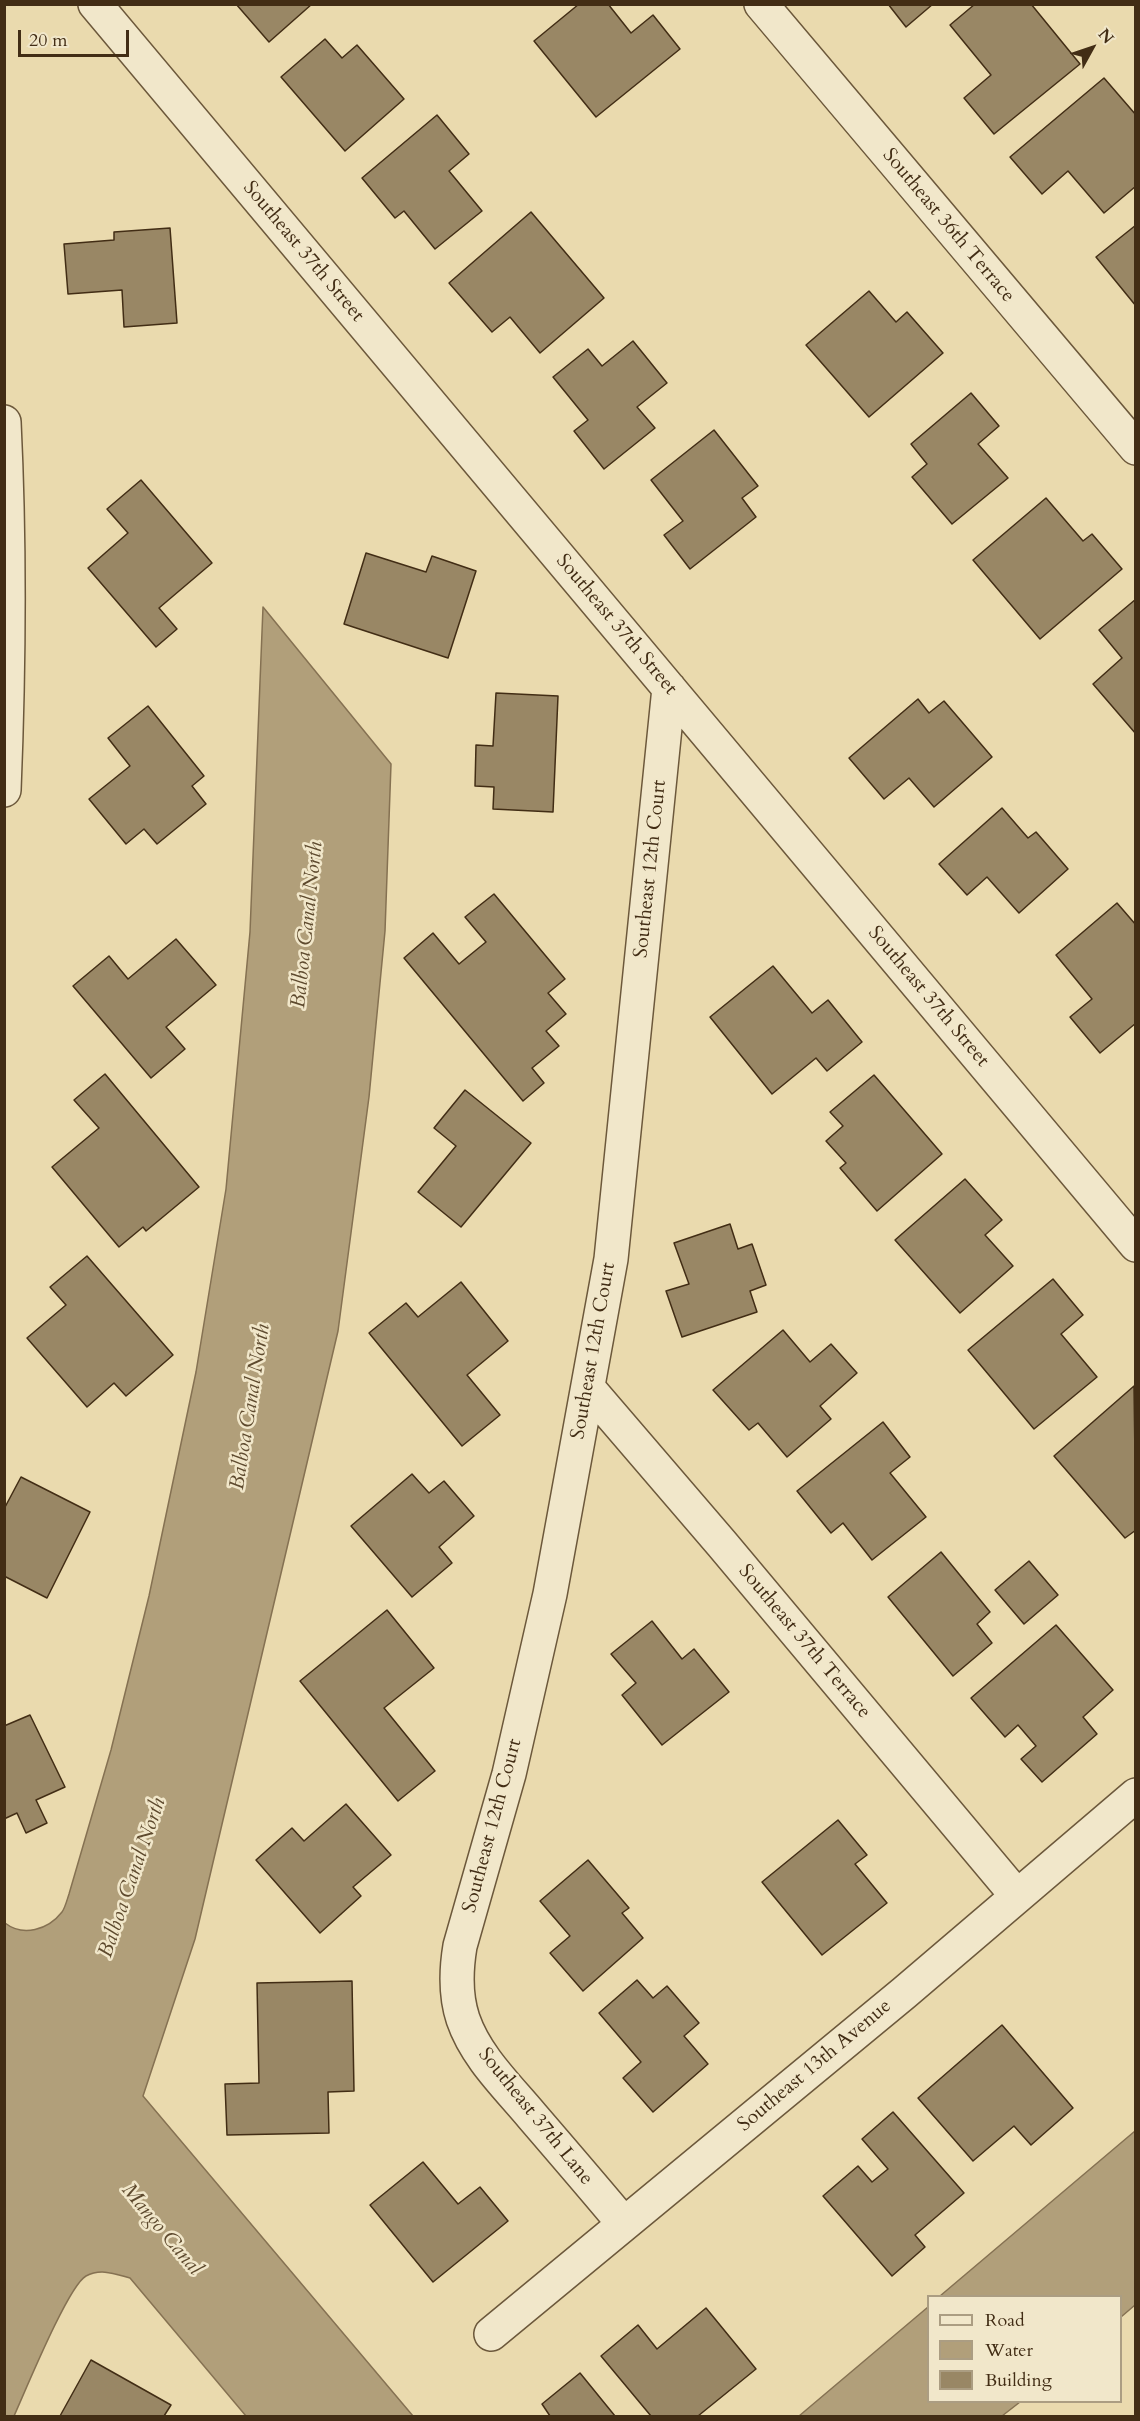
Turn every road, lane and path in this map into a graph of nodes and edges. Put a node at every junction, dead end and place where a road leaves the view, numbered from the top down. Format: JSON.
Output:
{"nodes":[{"id":1,"x":95,"y":4,"type":"edge"},
{"id":2,"x":761,"y":4,"type":"edge"},
{"id":3,"x":4,"y":422,"type":"edge"},
{"id":4,"x":1136,"y":448,"type":"edge"},
{"id":5,"x":669,"y":688,"type":"junction"},
{"id":6,"x":6,"y":731,"type":"edge"},
{"id":7,"x":4,"y":790,"type":"edge"},
{"id":8,"x":1136,"y":1245,"type":"edge"},
{"id":9,"x":589,"y":1389,"type":"junction"},
{"id":10,"x":1136,"y":1795,"type":"edge"},
{"id":11,"x":1017,"y":1896,"type":"junction"},
{"id":12,"x":459,"y":2003,"type":"joint"},
{"id":13,"x":624,"y":2224,"type":"junction"},
{"id":14,"x":491,"y":2334,"type":"dead end"}],
"edges":[{"from":1,"to":5,"type":"street","name":"Southeast 37th Street"},
{"from":2,"to":4,"type":"street","name":"Southeast 36th Terrace"},
{"from":3,"to":6,"type":"street"},
{"from":5,"to":8,"type":"street","name":"Southeast 37th Street"},
{"from":5,"to":9,"type":"street","name":"Southeast 12th Court"},
{"from":6,"to":7,"type":"street"},
{"from":9,"to":11,"type":"street","name":"Southeast 37th Terrace"},
{"from":9,"to":12,"type":"street","name":"Southeast 12th Court"},
{"from":10,"to":11,"type":"street","name":"Southeast 13th Avenue"},
{"from":11,"to":13,"type":"street","name":"Southeast 13th Avenue"},
{"from":12,"to":13,"type":"street","name":"Southeast 37th Lane"},
{"from":13,"to":14,"type":"street","name":"Southeast 13th Avenue"}]}
